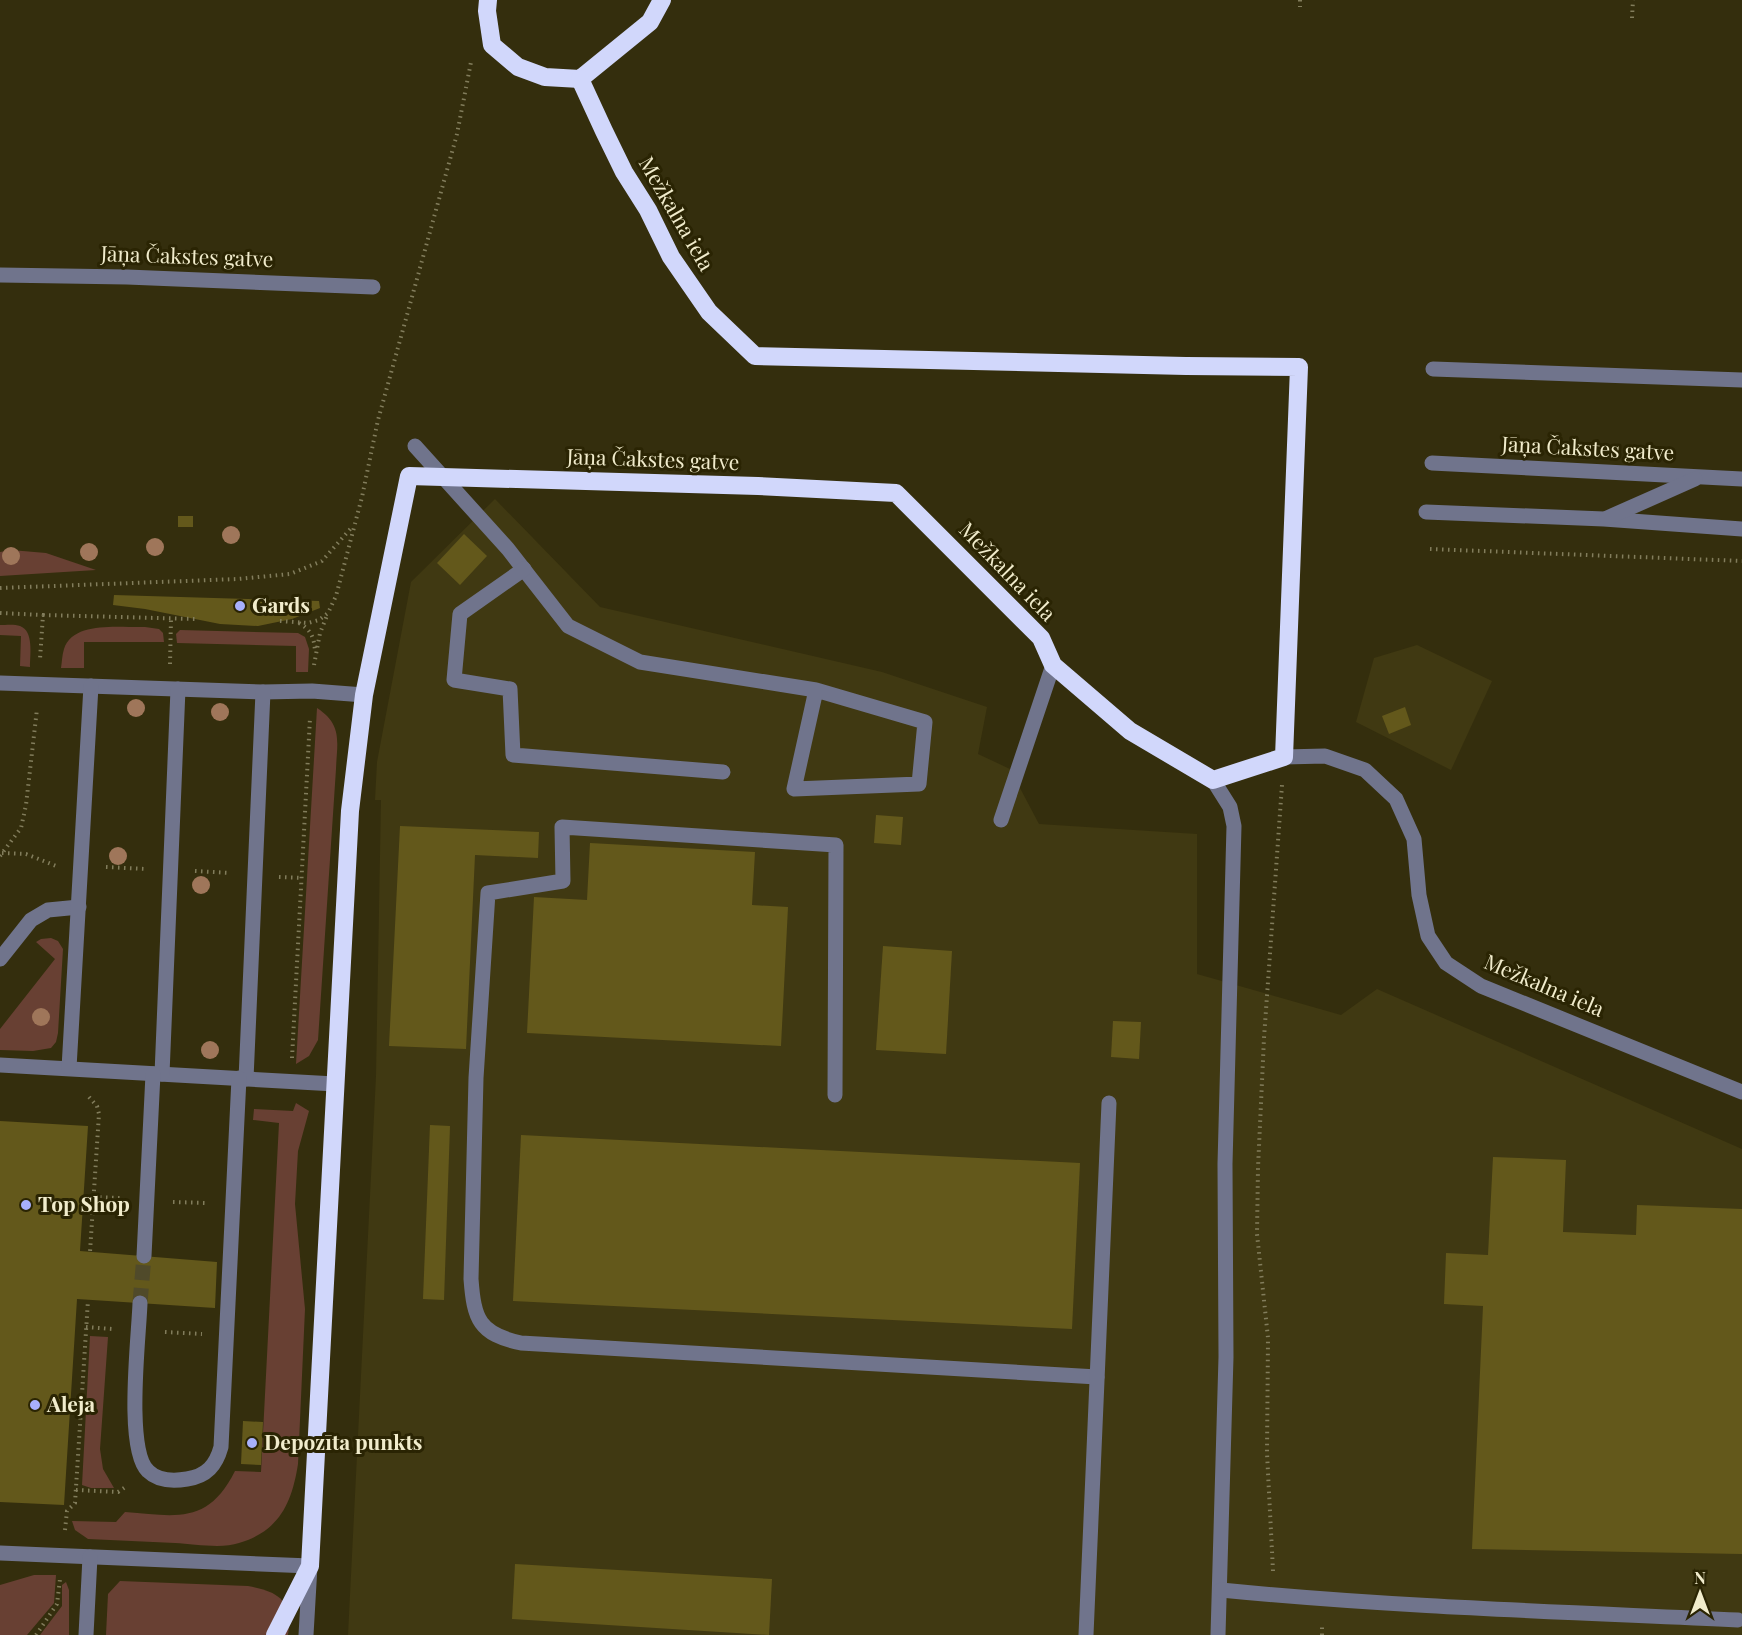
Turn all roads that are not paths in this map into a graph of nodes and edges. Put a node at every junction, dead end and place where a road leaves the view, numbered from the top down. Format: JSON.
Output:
{"nodes":[{"id":1,"x":488,"y":0,"type":"edge"},
{"id":2,"x":662,"y":0,"type":"edge"},
{"id":3,"x":580,"y":79,"type":"junction"},
{"id":4,"x":0,"y":275,"type":"edge"},
{"id":5,"x":373,"y":287,"type":"dead end"},
{"id":6,"x":1433,"y":369,"type":"dead end"},
{"id":7,"x":1742,"y":380,"type":"edge"},
{"id":8,"x":415,"y":446,"type":"dead end"},
{"id":9,"x":1432,"y":463,"type":"dead end"},
{"id":10,"x":1699,"y":477,"type":"junction"},
{"id":11,"x":1742,"y":479,"type":"edge"},
{"id":12,"x":896,"y":493,"type":"joint"},
{"id":13,"x":1426,"y":512,"type":"dead end"},
{"id":14,"x":1604,"y":519,"type":"junction"},
{"id":15,"x":1742,"y":529,"type":"edge"},
{"id":16,"x":524,"y":569,"type":"junction"},
{"id":17,"x":1053,"y":665,"type":"junction"},
{"id":18,"x":0,"y":683,"type":"edge"},
{"id":19,"x":91,"y":686,"type":"junction"},
{"id":20,"x":174,"y":689,"type":"junction"},
{"id":21,"x":816,"y":690,"type":"junction"},
{"id":22,"x":263,"y":692,"type":"junction"},
{"id":23,"x":364,"y":695,"type":"junction"},
{"id":24,"x":1284,"y":757,"type":"junction"},
{"id":25,"x":723,"y":772,"type":"dead end"},
{"id":26,"x":1213,"y":780,"type":"junction"},
{"id":27,"x":1001,"y":820,"type":"dead end"},
{"id":28,"x":79,"y":907,"type":"junction"},
{"id":29,"x":0,"y":959,"type":"edge"},
{"id":30,"x":0,"y":1065,"type":"edge"},
{"id":31,"x":69,"y":1068,"type":"junction"},
{"id":32,"x":157,"y":1074,"type":"junction"},
{"id":33,"x":243,"y":1078,"type":"junction"},
{"id":34,"x":335,"y":1084,"type":"junction"},
{"id":35,"x":1742,"y":1092,"type":"edge"},
{"id":36,"x":835,"y":1095,"type":"dead end"},
{"id":37,"x":1109,"y":1102,"type":"dead end"},
{"id":38,"x":144,"y":1256,"type":"tunnel mouth"},
{"id":39,"x":140,"y":1303,"type":"tunnel mouth"},
{"id":40,"x":1098,"y":1377,"type":"junction"},
{"id":41,"x":0,"y":1552,"type":"edge"},
{"id":42,"x":90,"y":1557,"type":"junction"},
{"id":43,"x":310,"y":1566,"type":"junction"},
{"id":44,"x":1221,"y":1590,"type":"junction"},
{"id":45,"x":1738,"y":1620,"type":"dead end"},
{"id":46,"x":86,"y":1635,"type":"edge"},
{"id":47,"x":276,"y":1635,"type":"edge"},
{"id":48,"x":306,"y":1635,"type":"edge"},
{"id":49,"x":1086,"y":1635,"type":"edge"},
{"id":50,"x":1218,"y":1635,"type":"edge"}],
"edges":[{"from":1,"to":3,"type":"highway"},
{"from":2,"to":3,"type":"highway"},
{"from":3,"to":24,"type":"highway","name":"Mežkalna iela"},
{"from":4,"to":5,"type":"street","name":"Jāņa Čakstes gatve"},
{"from":6,"to":7,"type":"street"},
{"from":8,"to":16,"type":"street"},
{"from":9,"to":10,"type":"street","name":"Jāņa Čakstes gatve"},
{"from":10,"to":11,"type":"street","name":"Jāņa Čakstes gatve"},
{"from":10,"to":14,"type":"street"},
{"from":12,"to":17,"type":"highway","name":"Mežkalna iela"},
{"from":12,"to":23,"type":"highway","name":"Jāņa Čakstes gatve"},
{"from":13,"to":14,"type":"street"},
{"from":14,"to":15,"type":"street"},
{"from":16,"to":21,"type":"street"},
{"from":16,"to":25,"type":"street"},
{"from":17,"to":26,"type":"highway","name":"Mežkalna iela"},
{"from":17,"to":27,"type":"street"},
{"from":18,"to":19,"type":"street"},
{"from":19,"to":20,"type":"street"},
{"from":19,"to":28,"type":"street"},
{"from":20,"to":22,"type":"street"},
{"from":20,"to":32,"type":"street"},
{"from":21,"to":21,"type":"street"},
{"from":22,"to":23,"type":"street"},
{"from":22,"to":33,"type":"street"},
{"from":23,"to":34,"type":"highway"},
{"from":24,"to":26,"type":"highway","name":"Mežkalna iela"},
{"from":24,"to":35,"type":"street","name":"Mežkalna iela"},
{"from":26,"to":44,"type":"street"},
{"from":28,"to":29,"type":"street"},
{"from":28,"to":31,"type":"street"},
{"from":30,"to":31,"type":"street"},
{"from":31,"to":32,"type":"street"},
{"from":32,"to":33,"type":"street"},
{"from":32,"to":38,"type":"street"},
{"from":33,"to":34,"type":"street"},
{"from":33,"to":39,"type":"street"},
{"from":34,"to":43,"type":"highway"},
{"from":36,"to":40,"type":"street"},
{"from":37,"to":40,"type":"street"},
{"from":40,"to":49,"type":"street"},
{"from":41,"to":42,"type":"street"},
{"from":42,"to":43,"type":"street"},
{"from":42,"to":46,"type":"street"},
{"from":43,"to":47,"type":"highway"},
{"from":43,"to":48,"type":"street"},
{"from":44,"to":45,"type":"street"},
{"from":44,"to":50,"type":"street"}]}
